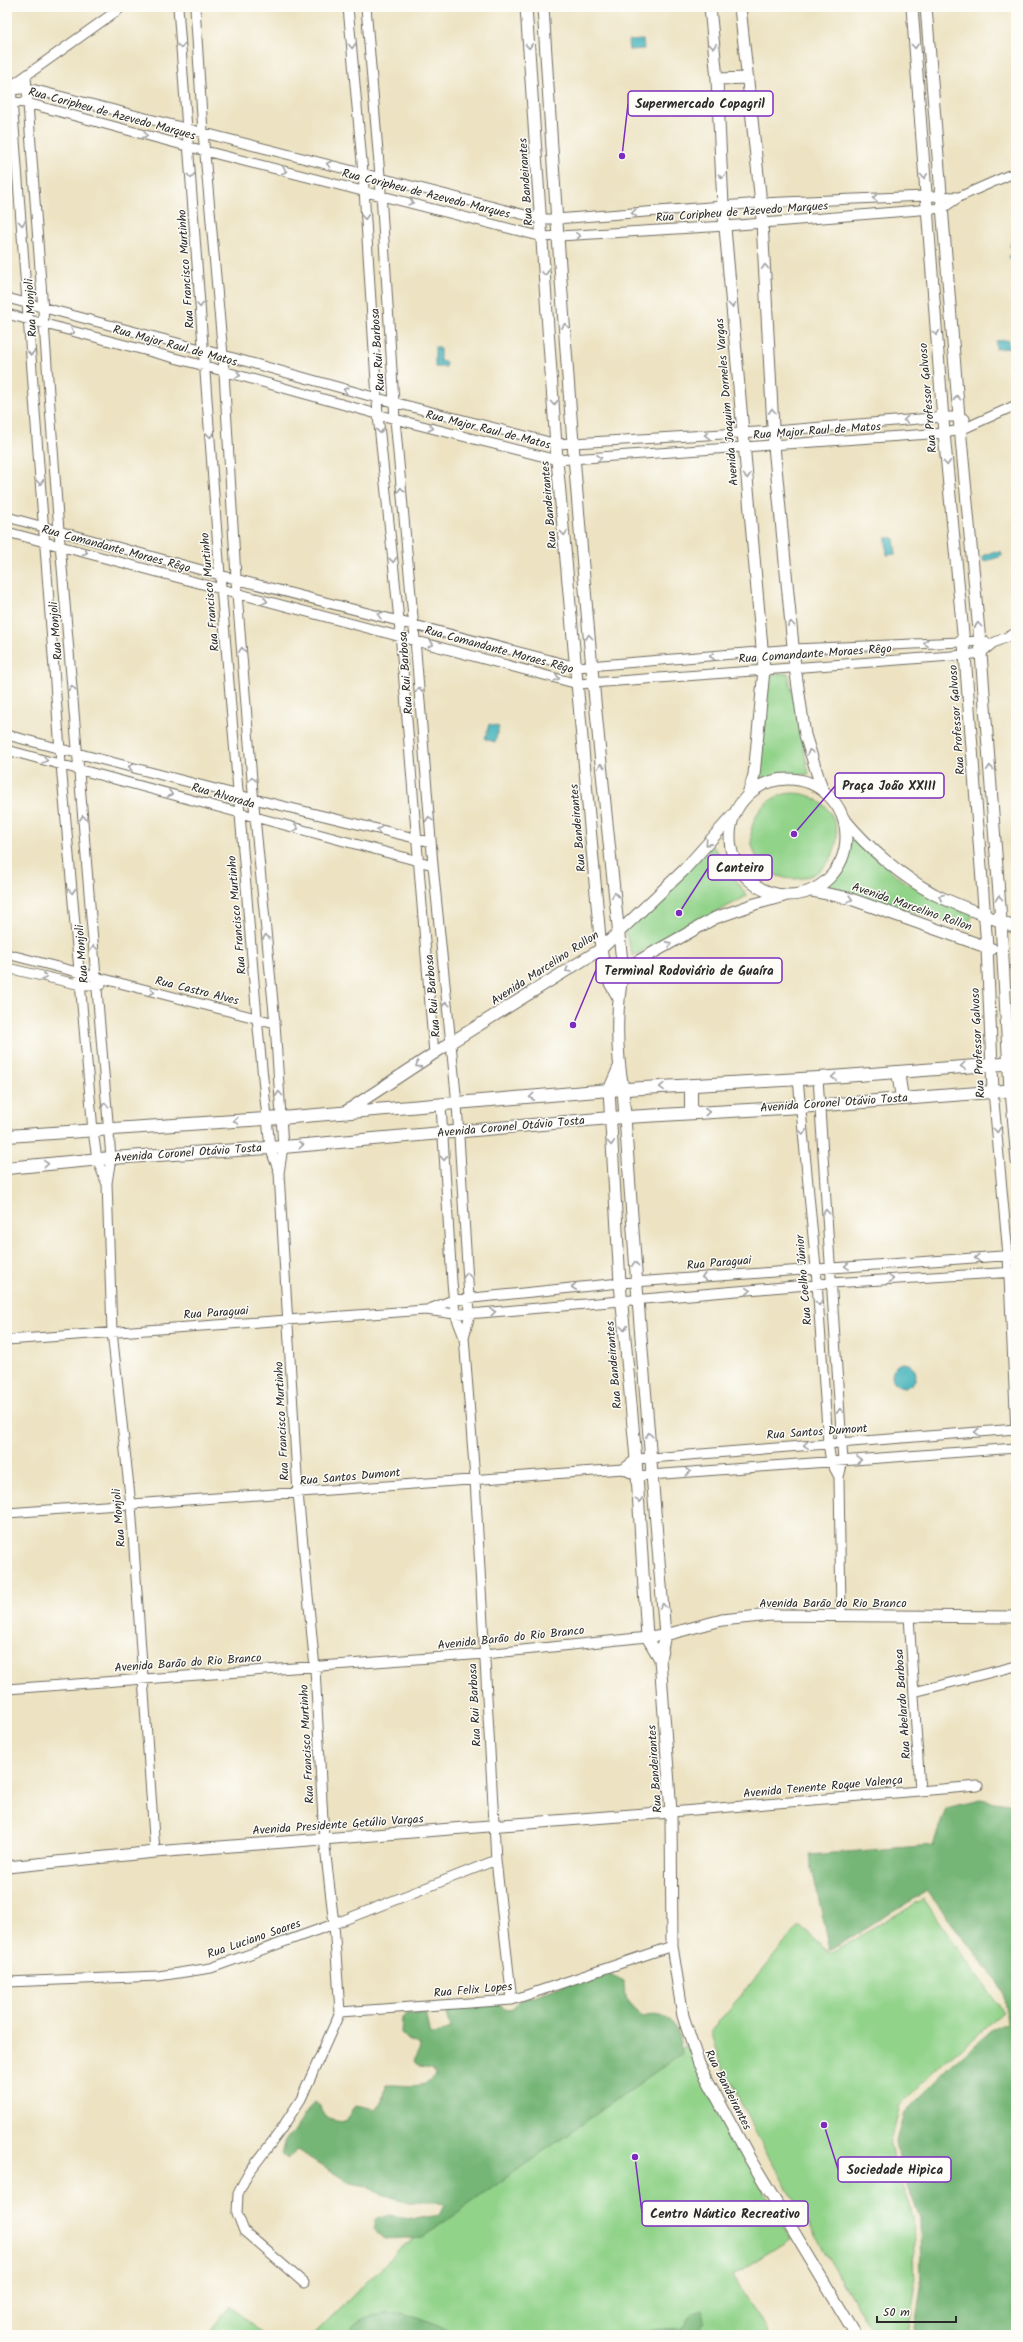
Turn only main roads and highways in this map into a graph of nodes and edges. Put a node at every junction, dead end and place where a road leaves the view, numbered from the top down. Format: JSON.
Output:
{"nodes":[{"id":1,"x":1012,"y":1063,"type":"edge"},
{"id":2,"x":898,"y":1072,"type":"junction"},
{"id":3,"x":691,"y":1085,"type":"junction"},
{"id":4,"x":1013,"y":1090,"type":"edge"},
{"id":5,"x":902,"y":1098,"type":"junction"},
{"id":6,"x":691,"y":1113,"type":"junction"},
{"id":7,"x":7,"y":1136,"type":"edge"},
{"id":8,"x":7,"y":1168,"type":"edge"}],
"edges":[{"from":1,"to":2,"type":"main road","one_way":true},
{"from":2,"to":3,"type":"main road","one_way":true},
{"from":2,"to":5,"type":"main road"},
{"from":3,"to":6,"type":"main road"},
{"from":3,"to":7,"type":"main road","one_way":true},
{"from":4,"to":5,"type":"main road","name":"Avenida Coronel Otávio Tosta"},
{"from":6,"to":5,"type":"main road","name":"Avenida Coronel Otávio Tosta","one_way":true},
{"from":8,"to":6,"type":"main road","name":"Avenida Coronel Otávio Tosta","one_way":true}]}
